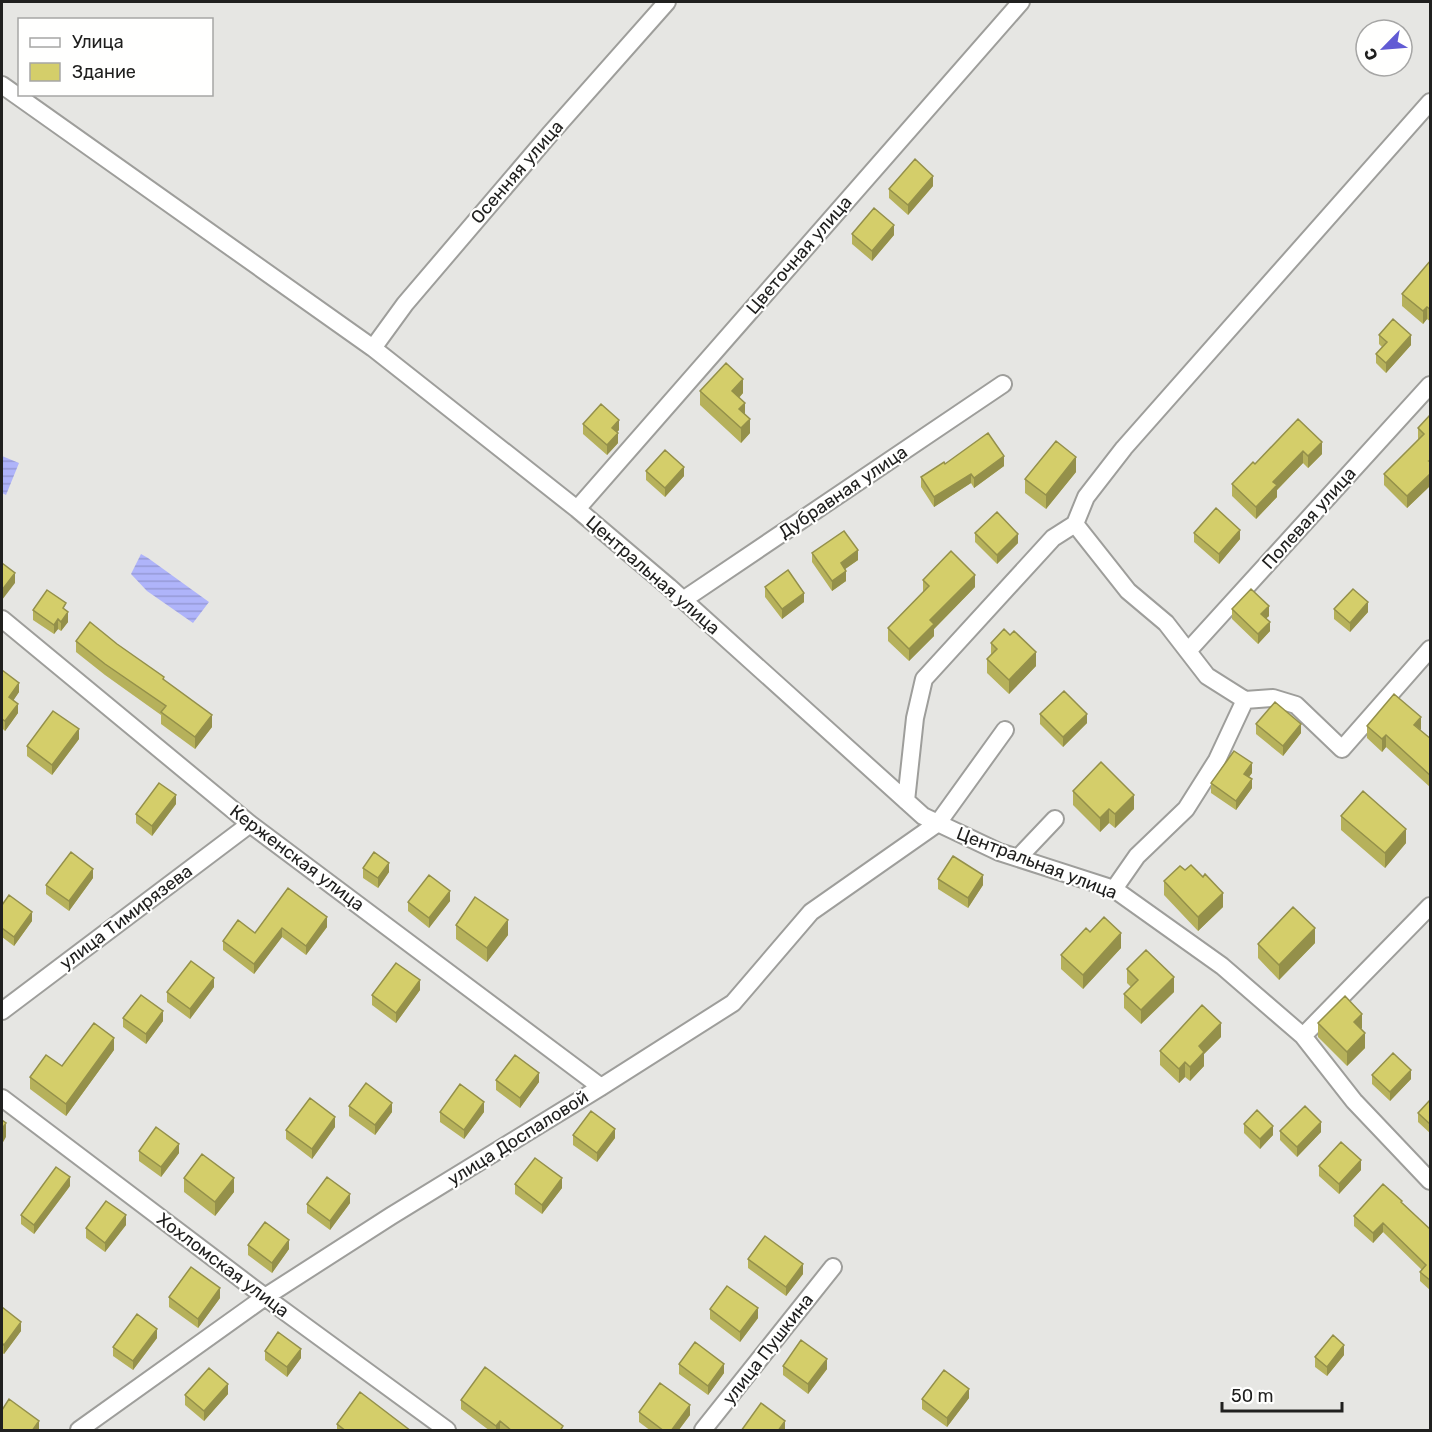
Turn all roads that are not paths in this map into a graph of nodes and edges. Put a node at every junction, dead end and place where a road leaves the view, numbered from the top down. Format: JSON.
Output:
{"nodes":[{"id":1,"x":667,"y":2,"type":"edge"},
{"id":2,"x":1021,"y":2,"type":"edge"},
{"id":3,"x":2,"y":85,"type":"edge"},
{"id":4,"x":1431,"y":102,"type":"edge"},
{"id":5,"x":373,"y":348,"type":"junction"},
{"id":6,"x":1004,"y":384,"type":"dead end"},
{"id":7,"x":1431,"y":385,"type":"edge"},
{"id":8,"x":577,"y":509,"type":"junction"},
{"id":9,"x":1075,"y":524,"type":"junction"},
{"id":10,"x":684,"y":600,"type":"junction"},
{"id":11,"x":2,"y":620,"type":"edge"},
{"id":12,"x":1431,"y":649,"type":"edge"},
{"id":13,"x":1188,"y":651,"type":"junction"},
{"id":14,"x":1245,"y":700,"type":"junction"},
{"id":15,"x":1005,"y":730,"type":"dead end"},
{"id":16,"x":906,"y":801,"type":"junction"},
{"id":17,"x":1054,"y":819,"type":"dead end"},
{"id":18,"x":938,"y":823,"type":"junction"},
{"id":19,"x":250,"y":824,"type":"junction"},
{"id":20,"x":1018,"y":858,"type":"junction"},
{"id":21,"x":1114,"y":889,"type":"junction"},
{"id":22,"x":1431,"y":906,"type":"edge"},
{"id":23,"x":2,"y":1011,"type":"edge"},
{"id":24,"x":1303,"y":1036,"type":"junction"},
{"id":25,"x":601,"y":1087,"type":"junction"},
{"id":26,"x":2,"y":1098,"type":"edge"},
{"id":27,"x":1430,"y":1179,"type":"edge"},
{"id":28,"x":833,"y":1267,"type":"dead end"},
{"id":29,"x":265,"y":1297,"type":"junction"},
{"id":30,"x":79,"y":1431,"type":"edge"},
{"id":31,"x":447,"y":1431,"type":"edge"},
{"id":32,"x":704,"y":1431,"type":"edge"}],
"edges":[{"from":1,"to":5,"type":"street","name":"Осенняя улица"},
{"from":2,"to":8,"type":"street","name":"Цветочная улица"},
{"from":3,"to":5,"type":"street","name":"Центральная улица"},
{"from":4,"to":9,"type":"street"},
{"from":5,"to":8,"type":"street","name":"Центральная улица"},
{"from":6,"to":10,"type":"street","name":"Дубравная улица"},
{"from":7,"to":13,"type":"street","name":"Полевая улица"},
{"from":8,"to":10,"type":"street","name":"Центральная улица"},
{"from":9,"to":13,"type":"street"},
{"from":9,"to":16,"type":"street"},
{"from":10,"to":16,"type":"street","name":"Центральная улица"},
{"from":11,"to":19,"type":"street","name":"Керженская улица"},
{"from":12,"to":14,"type":"street"},
{"from":13,"to":14,"type":"street"},
{"from":14,"to":21,"type":"street"},
{"from":15,"to":18,"type":"street","name":"улица Доспаловой"},
{"from":16,"to":18,"type":"street","name":"Центральная улица"},
{"from":17,"to":20,"type":"street"},
{"from":18,"to":20,"type":"street","name":"Центральная улица"},
{"from":18,"to":25,"type":"street","name":"улица Доспаловой"},
{"from":19,"to":23,"type":"street","name":"улица Тимирязева"},
{"from":19,"to":25,"type":"street","name":"Керженская улица"},
{"from":20,"to":21,"type":"street","name":"Центральная улица"},
{"from":21,"to":24,"type":"street","name":"Центральная улица"},
{"from":22,"to":24,"type":"street"},
{"from":24,"to":27,"type":"street","name":"Центральная улица"},
{"from":25,"to":29,"type":"street","name":"улица Доспаловой"},
{"from":26,"to":29,"type":"street","name":"Хохломская улица"},
{"from":28,"to":32,"type":"street","name":"улица Пушкина"},
{"from":29,"to":30,"type":"street","name":"улица Доспаловой"},
{"from":29,"to":31,"type":"street","name":"Хохломская улица"}]}
